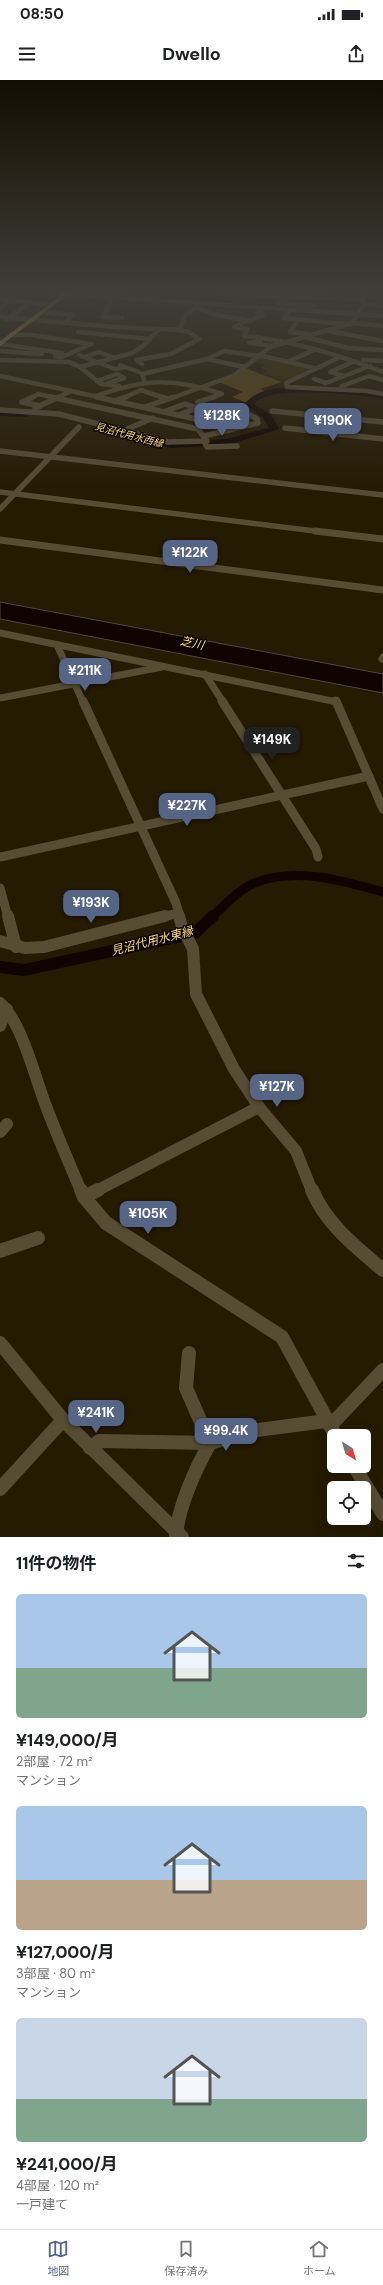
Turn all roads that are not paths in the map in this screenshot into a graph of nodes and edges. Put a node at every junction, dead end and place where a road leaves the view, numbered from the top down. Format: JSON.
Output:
{"nodes":[{"id":1,"x":91,"y":359,"type":"edge"},
{"id":2,"x":111,"y":359,"type":"edge"},
{"id":3,"x":142,"y":359,"type":"edge"},
{"id":4,"x":208,"y":359,"type":"joint"},
{"id":5,"x":255,"y":359,"type":"edge"},
{"id":6,"x":273,"y":359,"type":"edge"},
{"id":7,"x":294,"y":359,"type":"edge"},
{"id":8,"x":336,"y":359,"type":"edge"},
{"id":9,"x":343,"y":359,"type":"edge"},
{"id":10,"x":0,"y":360,"type":"edge"},
{"id":11,"x":39,"y":360,"type":"joint"},
{"id":12,"x":108,"y":360,"type":"junction"},
{"id":13,"x":353,"y":361,"type":"junction"},
{"id":14,"x":383,"y":361,"type":"edge"},
{"id":15,"x":100,"y":362,"type":"junction"},
{"id":16,"x":287,"y":362,"type":"junction"},
{"id":17,"x":142,"y":364,"type":"dead end"},
{"id":18,"x":370,"y":366,"type":"junction"},
{"id":19,"x":80,"y":367,"type":"junction"},
{"id":20,"x":125,"y":367,"type":"junction"},
{"id":21,"x":244,"y":367,"type":"junction"},
{"id":22,"x":314,"y":368,"type":"junction"},
{"id":23,"x":167,"y":369,"type":"junction"},
{"id":24,"x":139,"y":372,"type":"dead end"},
{"id":25,"x":152,"y":372,"type":"junction"},
{"id":26,"x":383,"y":372,"type":"edge"},
{"id":27,"x":304,"y":373,"type":"junction"},
{"id":28,"x":0,"y":376,"type":"edge"},
{"id":29,"x":172,"y":376,"type":"junction"},
{"id":30,"x":344,"y":376,"type":"junction"},
{"id":31,"x":314,"y":379,"type":"junction"},
{"id":32,"x":144,"y":380,"type":"junction"},
{"id":33,"x":153,"y":380,"type":"junction"},
{"id":34,"x":97,"y":381,"type":"junction"},
{"id":35,"x":383,"y":381,"type":"edge"},
{"id":36,"x":102,"y":384,"type":"junction"},
{"id":37,"x":377,"y":384,"type":"dead end"},
{"id":38,"x":119,"y":386,"type":"junction"},
{"id":39,"x":203,"y":386,"type":"junction"},
{"id":40,"x":372,"y":387,"type":"dead end"},
{"id":41,"x":304,"y":388,"type":"junction"},
{"id":42,"x":340,"y":390,"type":"junction"},
{"id":43,"x":367,"y":390,"type":"junction"},
{"id":44,"x":72,"y":391,"type":"junction"},
{"id":45,"x":383,"y":394,"type":"edge"},
{"id":46,"x":96,"y":396,"type":"junction"},
{"id":47,"x":58,"y":398,"type":"junction"},
{"id":48,"x":168,"y":399,"type":"junction"},
{"id":49,"x":116,"y":400,"type":"junction"},
{"id":50,"x":198,"y":402,"type":"dead end"},
{"id":51,"x":40,"y":406,"type":"junction"},
{"id":52,"x":145,"y":407,"type":"junction"},
{"id":53,"x":0,"y":410,"type":"edge"},
{"id":54,"x":100,"y":410,"type":"junction"},
{"id":55,"x":28,"y":411,"type":"junction"},
{"id":56,"x":164,"y":411,"type":"junction"},
{"id":57,"x":272,"y":411,"type":"dead end"},
{"id":58,"x":181,"y":414,"type":"junction"},
{"id":59,"x":80,"y":418,"type":"junction"},
{"id":60,"x":151,"y":419,"type":"junction"},
{"id":61,"x":213,"y":422,"type":"junction"},
{"id":62,"x":383,"y":422,"type":"edge"},
{"id":63,"x":79,"y":427,"type":"dead end"},
{"id":64,"x":236,"y":428,"type":"junction"},
{"id":65,"x":285,"y":428,"type":"dead end"},
{"id":66,"x":125,"y":430,"type":"junction"},
{"id":67,"x":383,"y":439,"type":"edge"},
{"id":68,"x":205,"y":442,"type":"junction"},
{"id":69,"x":237,"y":446,"type":"dead end"},
{"id":70,"x":0,"y":451,"type":"edge"},
{"id":71,"x":50,"y":457,"type":"junction"},
{"id":72,"x":0,"y":492,"type":"edge"},
{"id":73,"x":14,"y":494,"type":"junction"},
{"id":74,"x":383,"y":494,"type":"edge"},
{"id":75,"x":0,"y":508,"type":"edge"},
{"id":76,"x":383,"y":539,"type":"edge"},
{"id":77,"x":0,"y":540,"type":"edge"},
{"id":78,"x":383,"y":590,"type":"edge"},
{"id":79,"x":0,"y":633,"type":"edge"},
{"id":80,"x":57,"y":644,"type":"junction"},
{"id":81,"x":167,"y":666,"type":"junction"},
{"id":82,"x":205,"y":674,"type":"junction"},
{"id":83,"x":75,"y":684,"type":"junction"},
{"id":84,"x":0,"y":698,"type":"edge"},
{"id":85,"x":369,"y":776,"type":"junction"},
{"id":86,"x":281,"y":795,"type":"junction"},
{"id":87,"x":383,"y":809,"type":"edge"},
{"id":88,"x":141,"y":827,"type":"junction"},
{"id":89,"x":0,"y":857,"type":"edge"},
{"id":90,"x":318,"y":857,"type":"dead end"},
{"id":91,"x":0,"y":888,"type":"edge"},
{"id":92,"x":179,"y":913,"type":"junction"},
{"id":93,"x":0,"y":941,"type":"edge"},
{"id":94,"x":16,"y":947,"type":"junction"},
{"id":95,"x":4,"y":1006,"type":"edge"},
{"id":96,"x":0,"y":1026,"type":"edge"},
{"id":97,"x":259,"y":1107,"type":"junction"},
{"id":98,"x":84,"y":1197,"type":"junction"},
{"id":99,"x":38,"y":1238,"type":"dead end"},
{"id":100,"x":0,"y":1251,"type":"edge"},
{"id":101,"x":383,"y":1270,"type":"edge"},
{"id":102,"x":0,"y":1342,"type":"edge"},
{"id":103,"x":189,"y":1353,"type":"dead end"},
{"id":104,"x":383,"y":1370,"type":"edge"},
{"id":105,"x":63,"y":1420,"type":"junction"},
{"id":106,"x":331,"y":1428,"type":"edge"},
{"id":107,"x":210,"y":1443,"type":"junction"},
{"id":108,"x":90,"y":1448,"type":"junction"},
{"id":109,"x":358,"y":1473,"type":"edge"},
{"id":110,"x":0,"y":1489,"type":"edge"},
{"id":111,"x":383,"y":1514,"type":"edge"},
{"id":112,"x":178,"y":1536,"type":"edge"}],
"edges":[{"from":1,"to":15,"type":"street"},
{"from":2,"to":12,"type":"street"},
{"from":3,"to":17,"type":"street"},
{"from":4,"to":21,"type":"street"},
{"from":4,"to":23,"type":"street"},
{"from":5,"to":21,"type":"street"},
{"from":6,"to":16,"type":"street"},
{"from":7,"to":16,"type":"street"},
{"from":8,"to":22,"type":"street"},
{"from":9,"to":13,"type":"street"},
{"from":10,"to":11,"type":"street"},
{"from":11,"to":19,"type":"street"},
{"from":12,"to":15,"type":"street"},
{"from":12,"to":20,"type":"street"},
{"from":13,"to":14,"type":"street"},
{"from":13,"to":18,"type":"street"},
{"from":13,"to":30,"type":"street"},
{"from":15,"to":19,"type":"street"},
{"from":15,"to":20,"type":"street"},
{"from":16,"to":22,"type":"street"},
{"from":18,"to":26,"type":"street"},
{"from":18,"to":30,"type":"street"},
{"from":19,"to":34,"type":"street"},
{"from":20,"to":24,"type":"street"},
{"from":21,"to":39,"type":"street"},
{"from":22,"to":27,"type":"street"},
{"from":23,"to":25,"type":"street"},
{"from":23,"to":29,"type":"street"},
{"from":25,"to":32,"type":"street"},
{"from":25,"to":33,"type":"street"},
{"from":27,"to":31,"type":"street"},
{"from":27,"to":41,"type":"street"},
{"from":28,"to":44,"type":"street"},
{"from":29,"to":33,"type":"street"},
{"from":29,"to":39,"type":"street"},
{"from":30,"to":31,"type":"street"},
{"from":31,"to":41,"type":"street"},
{"from":32,"to":33,"type":"street"},
{"from":32,"to":38,"type":"street"},
{"from":34,"to":36,"type":"street"},
{"from":34,"to":36,"type":"street"},
{"from":35,"to":37,"type":"street"},
{"from":35,"to":42,"type":"street"},
{"from":36,"to":38,"type":"street"},
{"from":38,"to":46,"type":"street"},
{"from":39,"to":48,"type":"street"},
{"from":39,"to":50,"type":"street"},
{"from":40,"to":43,"type":"street"},
{"from":41,"to":42,"type":"street"},
{"from":42,"to":43,"type":"street"},
{"from":43,"to":45,"type":"street"},
{"from":44,"to":46,"type":"street"},
{"from":44,"to":47,"type":"street"},
{"from":46,"to":49,"type":"street"},
{"from":47,"to":51,"type":"street"},
{"from":47,"to":51,"type":"street"},
{"from":47,"to":54,"type":"street"},
{"from":48,"to":49,"type":"street"},
{"from":48,"to":52,"type":"street"},
{"from":49,"to":52,"type":"street"},
{"from":49,"to":54,"type":"street"},
{"from":51,"to":55,"type":"street"},
{"from":52,"to":56,"type":"street"},
{"from":53,"to":55,"type":"street"},
{"from":54,"to":59,"type":"street"},
{"from":54,"to":60,"type":"street"},
{"from":55,"to":59,"type":"street"},
{"from":56,"to":58,"type":"street"},
{"from":56,"to":58,"type":"street"},
{"from":56,"to":60,"type":"street"},
{"from":57,"to":62,"type":"street"},
{"from":58,"to":61,"type":"street"},
{"from":59,"to":66,"type":"street"},
{"from":60,"to":66,"type":"street"},
{"from":60,"to":68,"type":"street"},
{"from":61,"to":64,"type":"street"},
{"from":61,"to":64,"type":"street"},
{"from":63,"to":71,"type":"street"},
{"from":64,"to":68,"type":"street"},
{"from":65,"to":67,"type":"street"},
{"from":66,"to":68,"type":"street"},
{"from":68,"to":69,"type":"street"},
{"from":70,"to":71,"type":"street"},
{"from":71,"to":73,"type":"street"},
{"from":71,"to":74,"type":"street"},
{"from":72,"to":73,"type":"street"},
{"from":73,"to":75,"type":"street"},
{"from":73,"to":76,"type":"street"},
{"from":77,"to":78,"type":"street"},
{"from":79,"to":80,"type":"street"},
{"from":80,"to":81,"type":"street"},
{"from":80,"to":83,"type":"street"},
{"from":81,"to":82,"type":"street"},
{"from":81,"to":83,"type":"street"},
{"from":82,"to":85,"type":"street"},
{"from":82,"to":86,"type":"street"},
{"from":83,"to":84,"type":"street"},
{"from":83,"to":88,"type":"street"},
{"from":85,"to":86,"type":"street"},
{"from":85,"to":87,"type":"street"},
{"from":86,"to":88,"type":"street"},
{"from":86,"to":90,"type":"street"},
{"from":88,"to":89,"type":"street"},
{"from":88,"to":92,"type":"street"},
{"from":91,"to":94,"type":"street"},
{"from":92,"to":94,"type":"street"},
{"from":92,"to":97,"type":"street"},
{"from":93,"to":94,"type":"street"},
{"from":95,"to":96,"type":"street"},
{"from":95,"to":98,"type":"street"},
{"from":97,"to":98,"type":"street"},
{"from":97,"to":101,"type":"street"},
{"from":98,"to":106,"type":"street"},
{"from":99,"to":100,"type":"street"},
{"from":102,"to":105,"type":"street"},
{"from":103,"to":107,"type":"street"},
{"from":104,"to":106,"type":"street"},
{"from":105,"to":108,"type":"street"},
{"from":105,"to":110,"type":"street"},
{"from":106,"to":107,"type":"street"},
{"from":107,"to":108,"type":"street"},
{"from":107,"to":112,"type":"street"},
{"from":108,"to":112,"type":"street"},
{"from":109,"to":111,"type":"street"}]}
